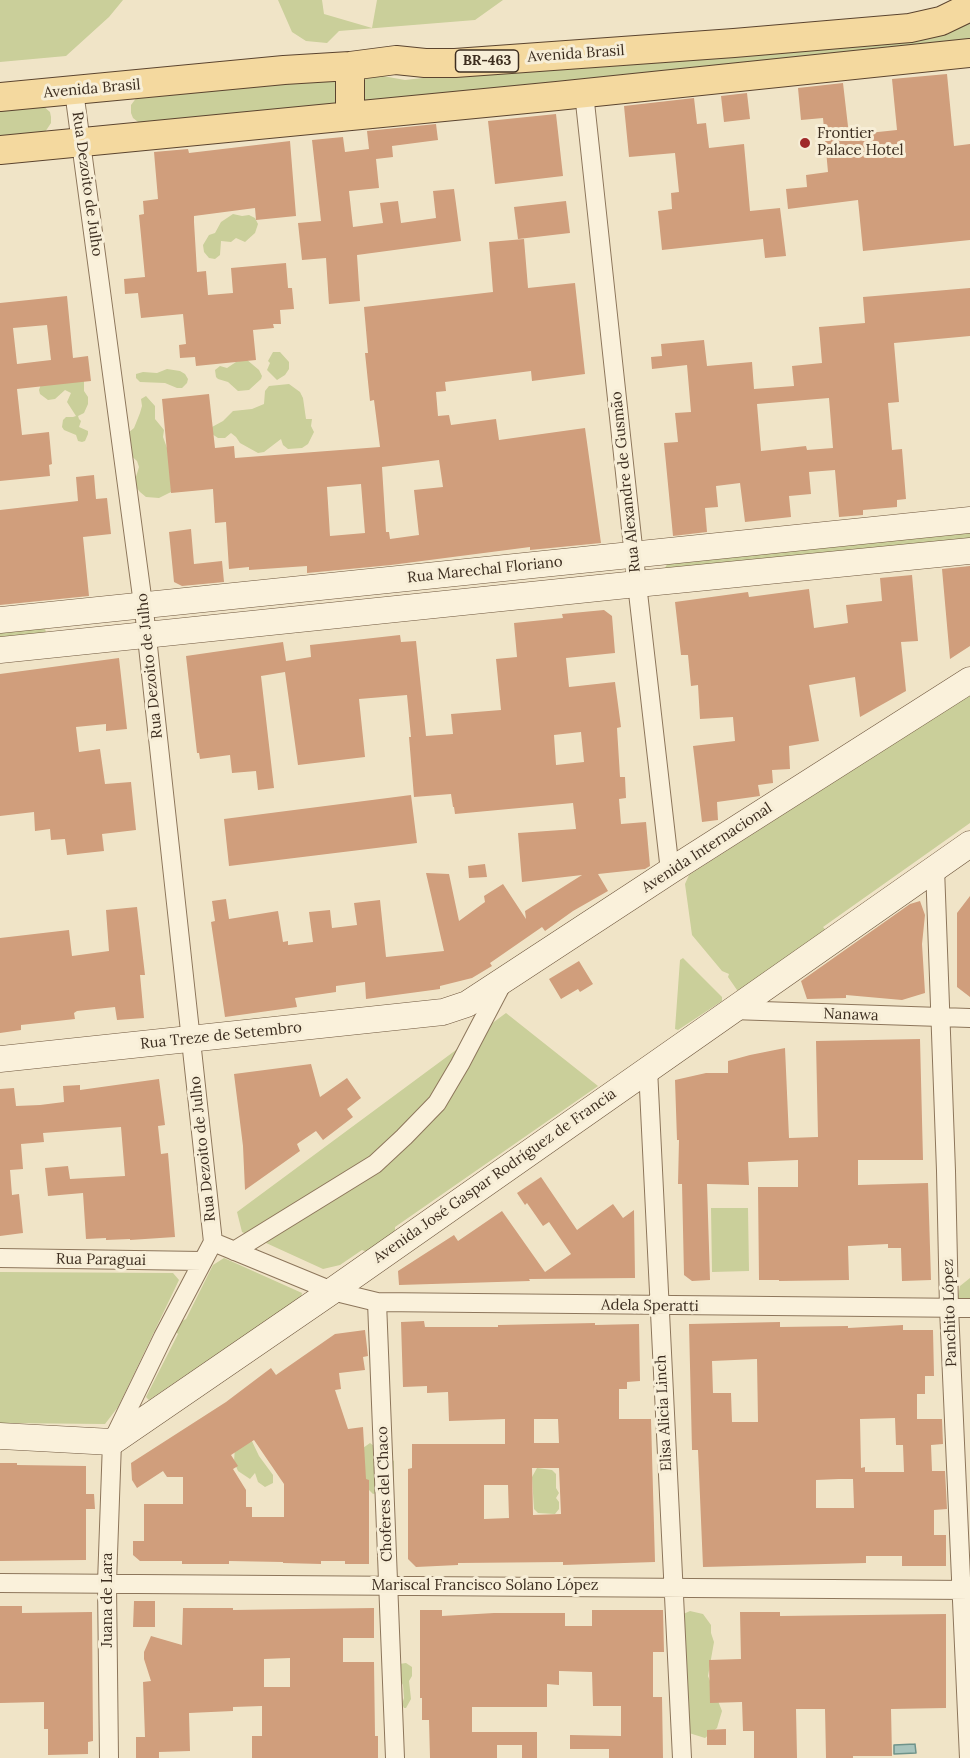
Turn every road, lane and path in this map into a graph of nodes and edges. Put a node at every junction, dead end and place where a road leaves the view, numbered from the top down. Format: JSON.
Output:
{"nodes":[{"id":1,"x":970,"y":7,"type":"edge"},
{"id":2,"x":970,"y":53,"type":"edge"},
{"id":3,"x":350,"y":66,"type":"junction"},
{"id":4,"x":74,"y":91,"type":"junction"},
{"id":5,"x":584,"y":93,"type":"junction"},
{"id":6,"x":0,"y":97,"type":"edge"},
{"id":7,"x":351,"y":116,"type":"junction"},
{"id":8,"x":81,"y":143,"type":"junction"},
{"id":9,"x":0,"y":150,"type":"edge"},
{"id":10,"x":970,"y":520,"type":"edge"},
{"id":11,"x":970,"y":551,"type":"edge"},
{"id":12,"x":634,"y":555,"type":"junction"},
{"id":13,"x":499,"y":569,"type":"junction"},
{"id":14,"x":637,"y":584,"type":"junction"},
{"id":15,"x":501,"y":598,"type":"junction"},
{"id":16,"x":143,"y":605,"type":"junction"},
{"id":17,"x":0,"y":620,"type":"edge"},
{"id":18,"x":147,"y":634,"type":"junction"},
{"id":19,"x":0,"y":650,"type":"edge"},
{"id":20,"x":970,"y":680,"type":"edge"},
{"id":21,"x":970,"y":844,"type":"edge"},
{"id":22,"x":935,"y":868,"type":"junction"},
{"id":23,"x":670,"y":871,"type":"junction"},
{"id":24,"x":503,"y":982,"type":"junction"},
{"id":25,"x":732,"y":1010,"type":"junction"},
{"id":26,"x":442,"y":1012,"type":"joint"},
{"id":27,"x":939,"y":1018,"type":"junction"},
{"id":28,"x":970,"y":1018,"type":"edge"},
{"id":29,"x":191,"y":1039,"type":"junction"},
{"id":30,"x":0,"y":1059,"type":"edge"},
{"id":31,"x":648,"y":1069,"type":"junction"},
{"id":32,"x":213,"y":1242,"type":"junction"},
{"id":33,"x":234,"y":1251,"type":"junction"},
{"id":34,"x":0,"y":1258,"type":"edge"},
{"id":35,"x":202,"y":1261,"type":"junction"},
{"id":36,"x":332,"y":1291,"type":"junction"},
{"id":37,"x":377,"y":1302,"type":"junction"},
{"id":38,"x":659,"y":1306,"type":"junction"},
{"id":39,"x":949,"y":1308,"type":"junction"},
{"id":40,"x":970,"y":1308,"type":"edge"},
{"id":41,"x":0,"y":1436,"type":"edge"},
{"id":42,"x":112,"y":1442,"type":"junction"},
{"id":43,"x":0,"y":1583,"type":"edge"},
{"id":44,"x":107,"y":1583,"type":"junction"},
{"id":45,"x":389,"y":1586,"type":"junction"},
{"id":46,"x":672,"y":1587,"type":"junction"},
{"id":47,"x":966,"y":1590,"type":"edge"},
{"id":48,"x":109,"y":1758,"type":"edge"},
{"id":49,"x":395,"y":1758,"type":"edge"},
{"id":50,"x":682,"y":1758,"type":"edge"},
{"id":51,"x":969,"y":1758,"type":"edge"}],
"edges":[{"from":1,"to":3,"type":"main road","name":"Avenida Brasil","number":"BR-463"},
{"from":2,"to":5,"type":"main road"},
{"from":3,"to":4,"type":"main road","name":"Avenida Brasil","number":"BR-463"},
{"from":3,"to":7,"type":"main road"},
{"from":4,"to":6,"type":"main road","name":"Avenida Brasil","number":"BR-463"},
{"from":4,"to":8,"type":"street","name":"Rua Dezoito de Julho"},
{"from":5,"to":7,"type":"main road"},
{"from":5,"to":12,"type":"street","name":"Rua Alexandre de Gusmão"},
{"from":7,"to":8,"type":"main road"},
{"from":8,"to":9,"type":"main road"},
{"from":8,"to":16,"type":"street","name":"Rua Dezoito de Julho"},
{"from":10,"to":12,"type":"main road","name":"Rua Marechal Floriano"},
{"from":11,"to":14,"type":"main road","name":"Rua Marechal Floriano"},
{"from":12,"to":13,"type":"main road","name":"Rua Marechal Floriano"},
{"from":12,"to":14,"type":"street","name":"Rua Alexandre de Gusmão"},
{"from":13,"to":15,"type":"main road"},
{"from":13,"to":16,"type":"main road","name":"Rua Marechal Floriano"},
{"from":14,"to":15,"type":"main road","name":"Rua Marechal Floriano"},
{"from":14,"to":23,"type":"street","name":"Rua Alexandre de Gusmão"},
{"from":15,"to":18,"type":"main road","name":"Rua Marechal Floriano"},
{"from":16,"to":17,"type":"main road","name":"Rua Marechal Floriano"},
{"from":16,"to":18,"type":"street","name":"Rua Dezoito de Julho"},
{"from":18,"to":19,"type":"main road","name":"Rua Marechal Floriano"},
{"from":18,"to":29,"type":"street","name":"Rua Dezoito de Julho"},
{"from":20,"to":23,"type":"main road","name":"Avenida Internacional"},
{"from":21,"to":22,"type":"main road","name":"Avenida José Gaspar Rodríguez de Francia"},
{"from":22,"to":25,"type":"main road","name":"Avenida José Gaspar Rodríguez de Francia"},
{"from":22,"to":27,"type":"street","name":"Panchito López"},
{"from":23,"to":24,"type":"main road","name":"Avenida Internacional"},
{"from":24,"to":26,"type":"main road","name":"Avenida Internacional"},
{"from":24,"to":33,"type":"street"},
{"from":25,"to":27,"type":"street","name":"Nanawa"},
{"from":25,"to":31,"type":"main road","name":"Avenida José Gaspar Rodríguez de Francia"},
{"from":26,"to":29,"type":"main road","name":"Rua Treze de Setembro"},
{"from":27,"to":28,"type":"street","name":"Nanawa"},
{"from":27,"to":39,"type":"street","name":"Panchito López"},
{"from":29,"to":30,"type":"main road","name":"Rua Treze de Setembro"},
{"from":29,"to":32,"type":"street","name":"Rua Dezoito de Julho"},
{"from":31,"to":36,"type":"main road","name":"Avenida José Gaspar Rodríguez de Francia"},
{"from":31,"to":38,"type":"street","name":"Elisa Alicia Linch"},
{"from":32,"to":33,"type":"street","name":"Adela Speratti"},
{"from":32,"to":35,"type":"street"},
{"from":33,"to":36,"type":"street","name":"Adela Speratti"},
{"from":34,"to":35,"type":"street","name":"Rua Paraguai"},
{"from":35,"to":42,"type":"street"},
{"from":36,"to":37,"type":"street","name":"Adela Speratti"},
{"from":36,"to":42,"type":"main road","name":"Avenida José Gaspar Rodríguez de Francia"},
{"from":37,"to":38,"type":"street","name":"Adela Speratti"},
{"from":37,"to":45,"type":"street","name":"Choferes del Chaco"},
{"from":38,"to":39,"type":"street","name":"Adela Speratti"},
{"from":38,"to":46,"type":"street","name":"Elisa Alicia Linch"},
{"from":39,"to":40,"type":"street","name":"Adela Speratti"},
{"from":39,"to":47,"type":"street","name":"Panchito López"},
{"from":41,"to":42,"type":"main road"},
{"from":42,"to":44,"type":"street","name":"Juana de Lara"},
{"from":43,"to":44,"type":"street","name":"Mariscal Francisco Solano López"},
{"from":44,"to":45,"type":"street","name":"Mariscal Francisco Solano López"},
{"from":44,"to":48,"type":"street","name":"Juana de Lara"},
{"from":45,"to":46,"type":"street","name":"Mariscal Francisco Solano López"},
{"from":45,"to":49,"type":"street","name":"Choferes del Chaco"},
{"from":46,"to":47,"type":"street","name":"Mariscal Francisco Solano López"},
{"from":46,"to":50,"type":"street","name":"Elisa Alicia Linch"},
{"from":47,"to":51,"type":"street","name":"Panchito López"}]}
